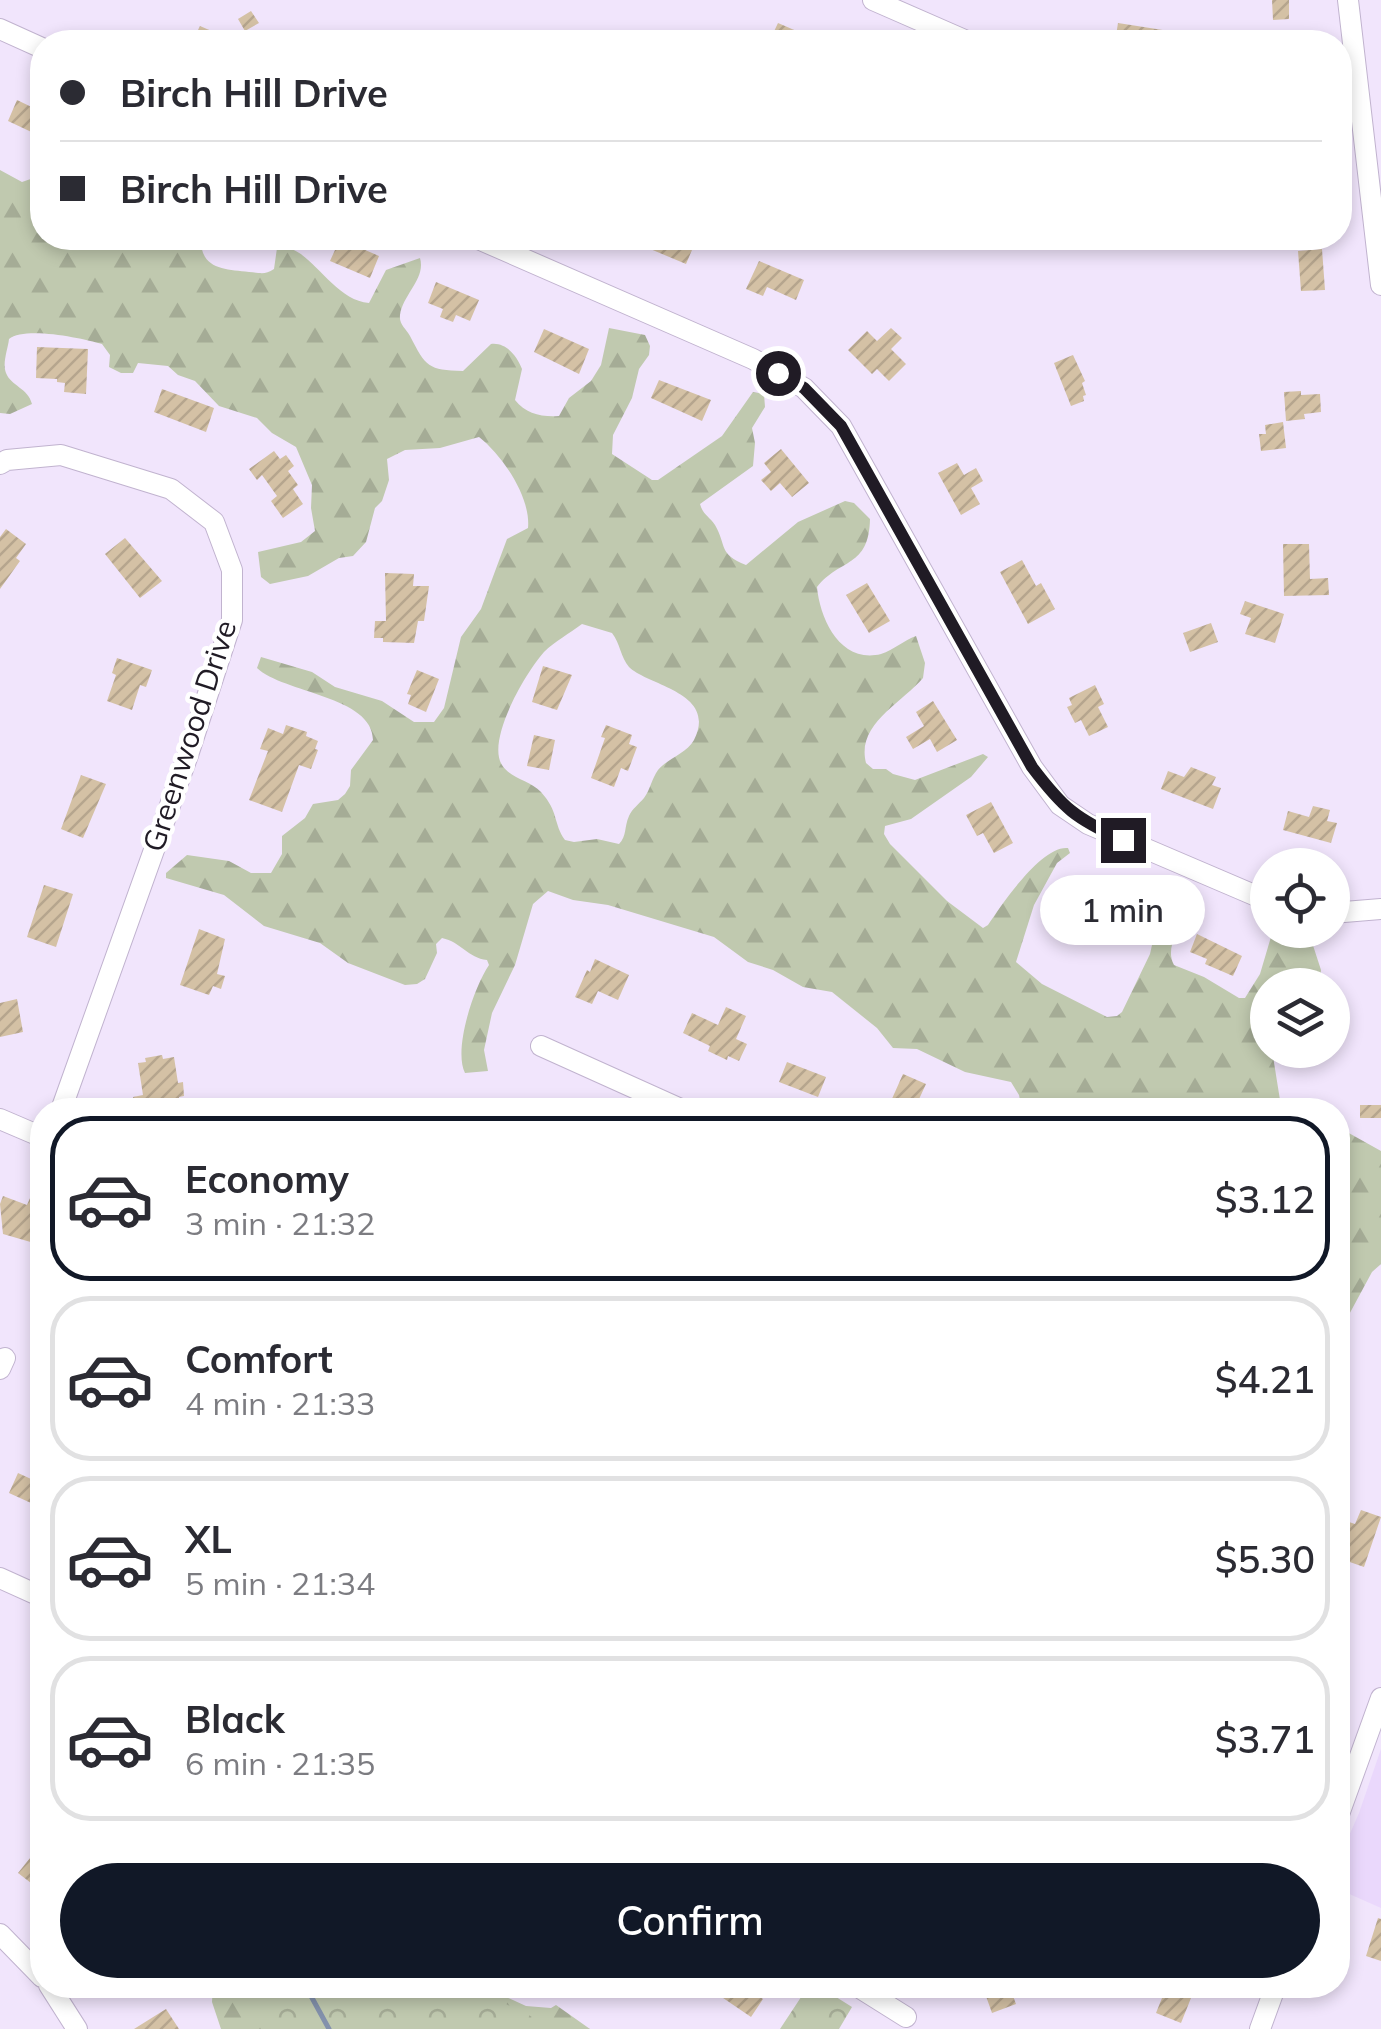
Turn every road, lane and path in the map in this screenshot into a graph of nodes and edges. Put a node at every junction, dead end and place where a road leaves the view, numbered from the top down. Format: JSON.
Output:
{"nodes":[{"id":1,"x":873,"y":0,"type":"edge"},
{"id":2,"x":1348,"y":0,"type":"edge"},
{"id":3,"x":0,"y":29,"type":"edge"},
{"id":4,"x":942,"y":30,"type":"edge"},
{"id":5,"x":1348,"y":30,"type":"edge"},
{"id":6,"x":30,"y":43,"type":"edge"},
{"id":7,"x":1352,"y":111,"type":"edge"},
{"id":8,"x":504,"y":250,"type":"edge"},
{"id":9,"x":1381,"y":285,"type":"edge"},
{"id":10,"x":0,"y":464,"type":"edge"},
{"id":11,"x":1250,"y":893,"type":"edge"},
{"id":12,"x":1381,"y":909,"type":"edge"},
{"id":13,"x":1350,"y":912,"type":"edge"},
{"id":14,"x":541,"y":1046,"type":"dead end"},
{"id":15,"x":65,"y":1098,"type":"edge"},
{"id":16,"x":656,"y":1098,"type":"edge"},
{"id":17,"x":0,"y":1118,"type":"edge"},
{"id":18,"x":30,"y":1132,"type":"edge"},
{"id":19,"x":0,"y":1578,"type":"edge"},
{"id":20,"x":30,"y":1592,"type":"edge"},
{"id":21,"x":1381,"y":1698,"type":"edge"},
{"id":22,"x":1350,"y":1784,"type":"edge"},
{"id":23,"x":0,"y":1934,"type":"edge"},
{"id":24,"x":30,"y":1965,"type":"edge"},
{"id":25,"x":58,"y":1998,"type":"edge"},
{"id":26,"x":876,"y":1998,"type":"edge"},
{"id":27,"x":1271,"y":1998,"type":"edge"},
{"id":28,"x":906,"y":2017,"type":"dead end"},
{"id":29,"x":78,"y":2029,"type":"edge"},
{"id":30,"x":1260,"y":2029,"type":"edge"}],
"edges":[{"from":1,"to":4,"type":"street"},
{"from":2,"to":5,"type":"street"},
{"from":3,"to":6,"type":"street"},
{"from":7,"to":9,"type":"street"},
{"from":8,"to":11,"type":"street"},
{"from":10,"to":15,"type":"street","name":"Greenwood Drive"},
{"from":12,"to":13,"type":"street"},
{"from":14,"to":16,"type":"street"},
{"from":17,"to":18,"type":"street"},
{"from":19,"to":20,"type":"street"},
{"from":21,"to":22,"type":"street"},
{"from":23,"to":24,"type":"street"},
{"from":25,"to":29,"type":"street"},
{"from":26,"to":28,"type":"street"},
{"from":27,"to":30,"type":"street"}]}
